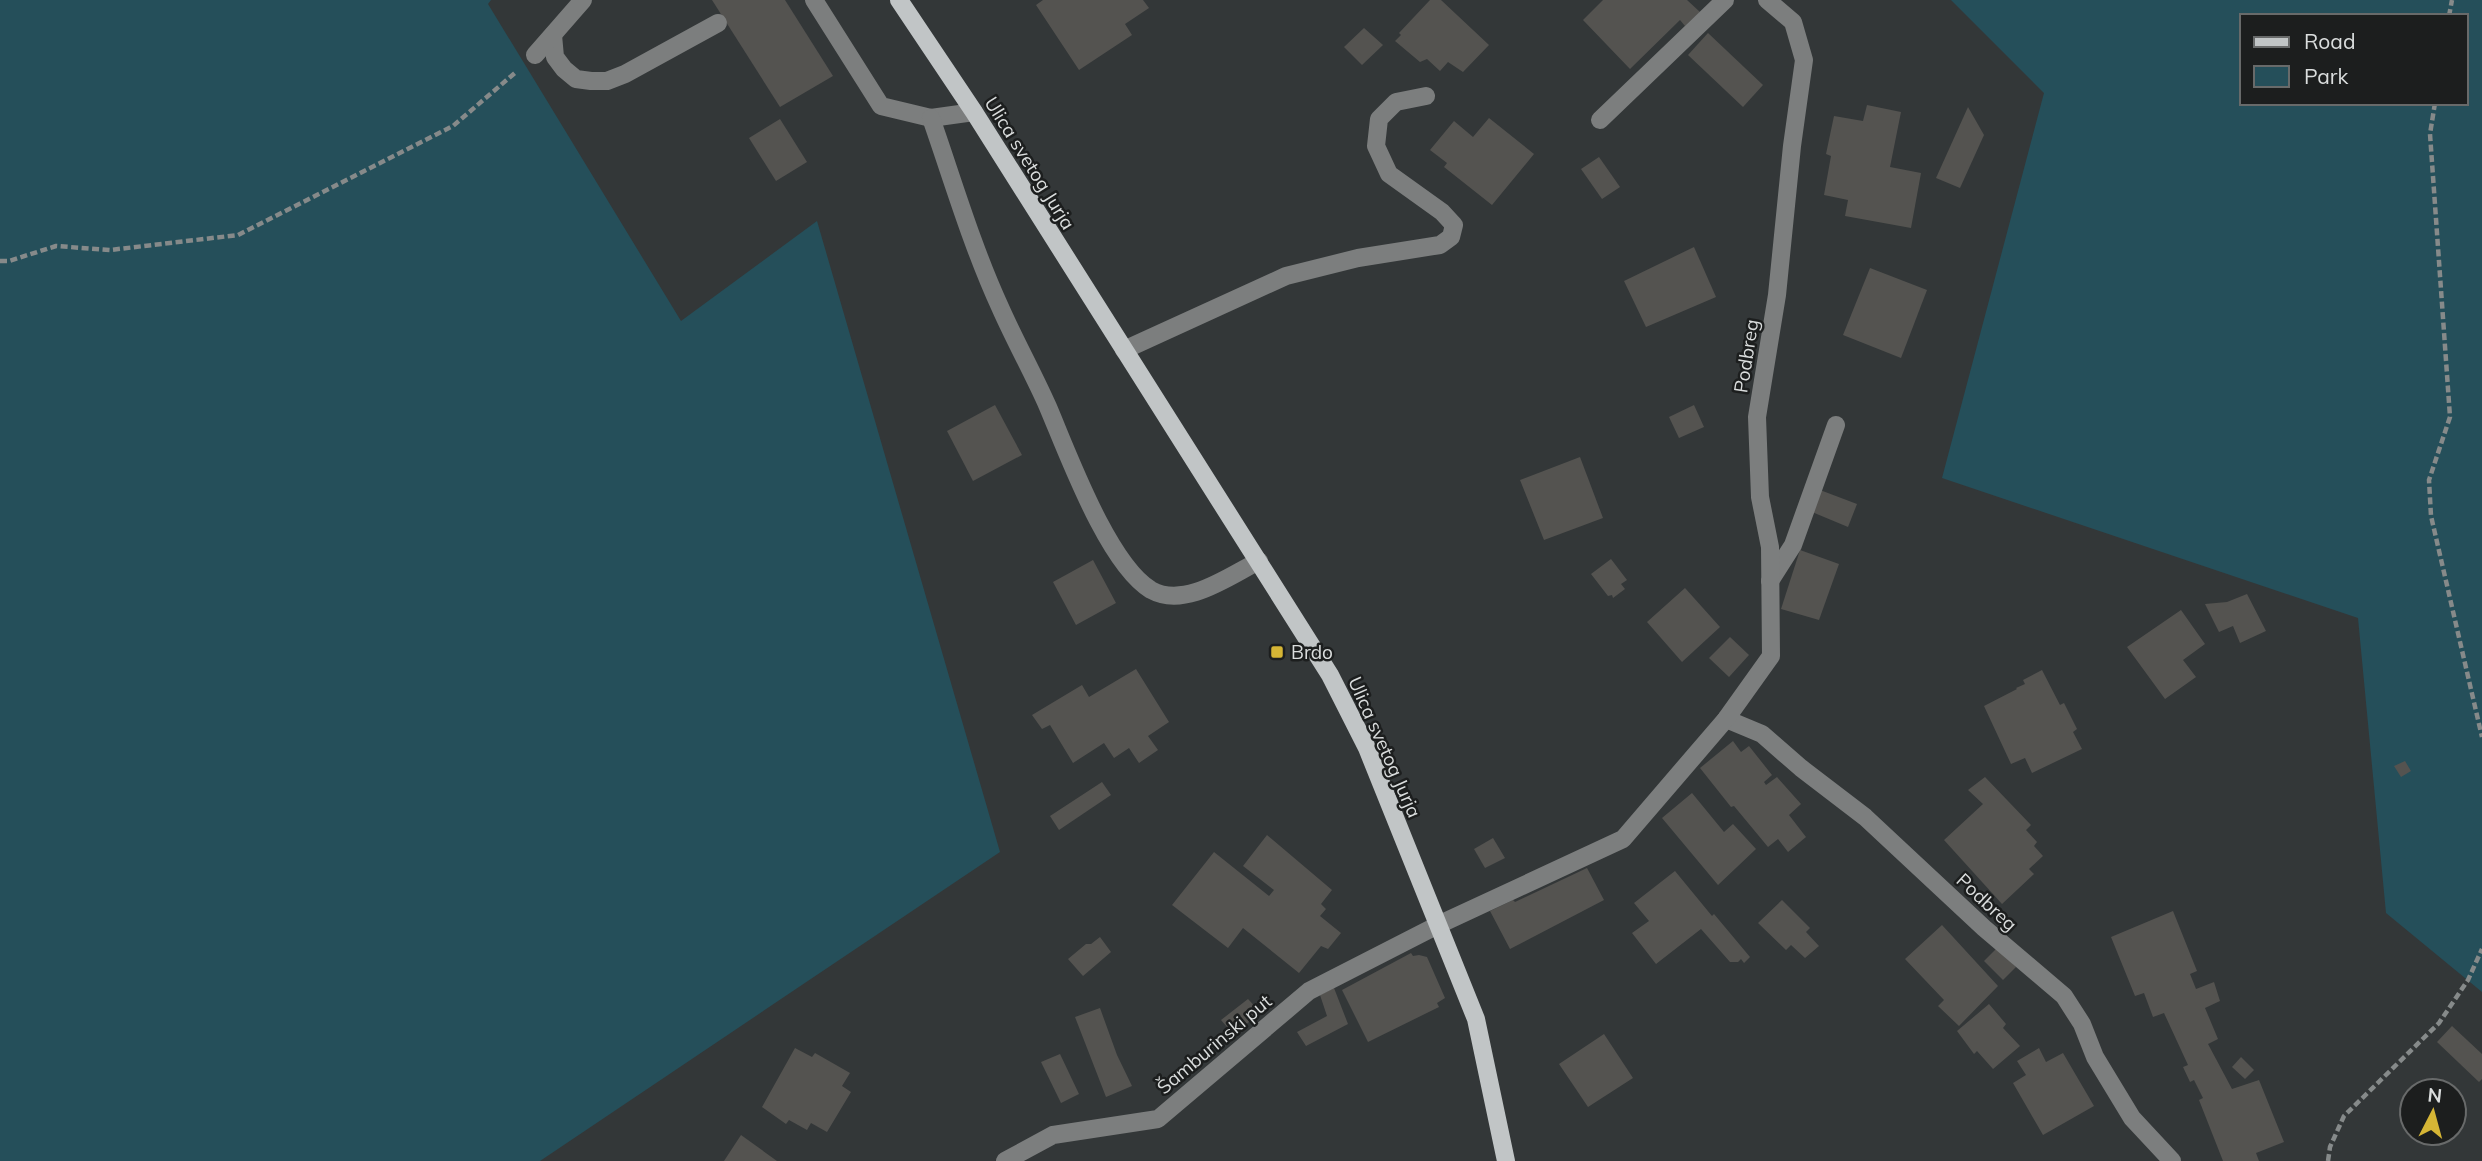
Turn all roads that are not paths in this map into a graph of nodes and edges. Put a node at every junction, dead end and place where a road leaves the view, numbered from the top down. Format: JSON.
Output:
{"nodes":[{"id":1,"x":583,"y":0,"type":"edge"},
{"id":2,"x":814,"y":0,"type":"edge"},
{"id":3,"x":899,"y":0,"type":"edge"},
{"id":4,"x":1725,"y":0,"type":"edge"},
{"id":5,"x":1767,"y":0,"type":"edge"},
{"id":6,"x":718,"y":23,"type":"dead end"},
{"id":7,"x":553,"y":35,"type":"junction"},
{"id":8,"x":535,"y":55,"type":"road end"},
{"id":9,"x":1426,"y":96,"type":"dead end"},
{"id":10,"x":974,"y":112,"type":"junction"},
{"id":11,"x":931,"y":118,"type":"junction"},
{"id":12,"x":1600,"y":120,"type":"dead end"},
{"id":13,"x":1124,"y":350,"type":"junction"},
{"id":14,"x":1836,"y":425,"type":"dead end"},
{"id":15,"x":1259,"y":561,"type":"junction"},
{"id":16,"x":1770,"y":582,"type":"junction"},
{"id":17,"x":1726,"y":719,"type":"junction"},
{"id":18,"x":1438,"y":925,"type":"junction"},
{"id":19,"x":1005,"y":1161,"type":"edge"},
{"id":20,"x":1506,"y":1161,"type":"edge"},
{"id":21,"x":2172,"y":1161,"type":"edge"}],
"edges":[{"from":1,"to":7,"type":"street"},
{"from":2,"to":11,"type":"street"},
{"from":3,"to":10,"type":"main road","name":"Ulica svetog Jurja"},
{"from":4,"to":12,"type":"street"},
{"from":5,"to":16,"type":"street","name":"Podbreg"},
{"from":6,"to":7,"type":"street"},
{"from":7,"to":8,"type":"street"},
{"from":9,"to":13,"type":"street"},
{"from":10,"to":11,"type":"street"},
{"from":10,"to":13,"type":"main road","name":"Ulica svetog Jurja"},
{"from":11,"to":15,"type":"street"},
{"from":13,"to":15,"type":"main road","name":"Ulica svetog Jurja"},
{"from":14,"to":16,"type":"street"},
{"from":15,"to":18,"type":"main road","name":"Ulica svetog Jurja"},
{"from":16,"to":17,"type":"street","name":"Podbreg"},
{"from":17,"to":18,"type":"street","name":"Podbreg"},
{"from":17,"to":21,"type":"street","name":"Podbreg"},
{"from":18,"to":19,"type":"street","name":"Šamburinski put"},
{"from":18,"to":20,"type":"main road","name":"Ulica svetog Jurja"}]}
